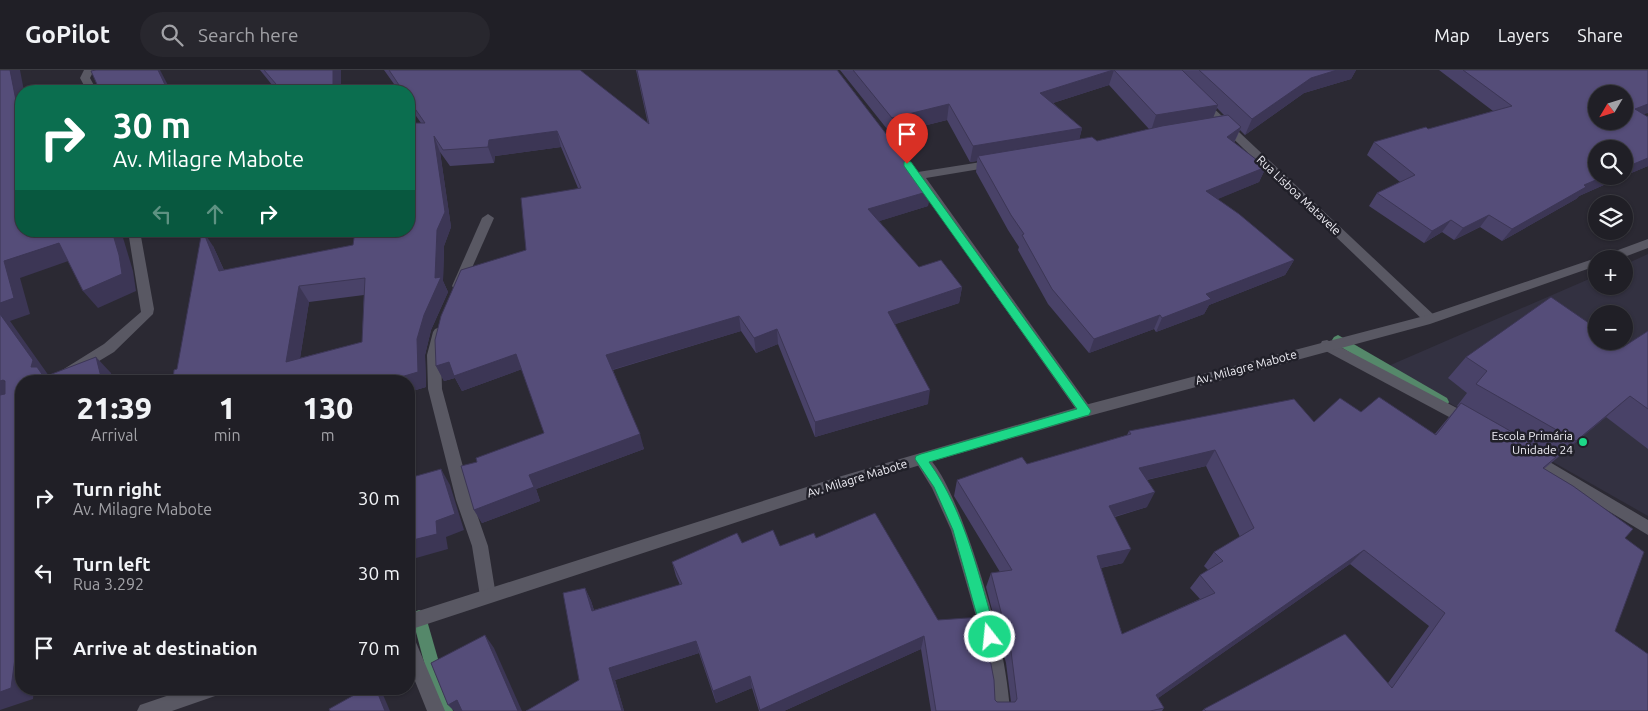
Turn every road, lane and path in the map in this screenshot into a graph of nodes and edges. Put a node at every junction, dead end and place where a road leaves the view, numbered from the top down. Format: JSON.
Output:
{"nodes":[{"id":1,"x":94,"y":70,"type":"edge"},
{"id":2,"x":88,"y":85,"type":"edge"},
{"id":3,"x":1196,"y":97,"type":"edge"},
{"id":4,"x":1010,"y":161,"type":"edge"},
{"id":5,"x":488,"y":218,"type":"dead end"},
{"id":6,"x":135,"y":237,"type":"edge"},
{"id":7,"x":1648,"y":243,"type":"edge"},
{"id":8,"x":1630,"y":250,"type":"edge"},
{"id":9,"x":1588,"y":265,"type":"edge"},
{"id":10,"x":454,"y":298,"type":"edge"},
{"id":11,"x":1430,"y":319,"type":"junction"},
{"id":12,"x":444,"y":323,"type":"edge"},
{"id":13,"x":1327,"y":345,"type":"junction"},
{"id":14,"x":66,"y":375,"type":"edge"},
{"id":15,"x":1085,"y":411,"type":"junction"},
{"id":16,"x":1478,"y":427,"type":"edge"},
{"id":17,"x":1520,"y":451,"type":"edge"},
{"id":18,"x":921,"y":459,"type":"junction"},
{"id":19,"x":1648,"y":528,"type":"edge"},
{"id":20,"x":488,"y":596,"type":"junction"},
{"id":21,"x":415,"y":620,"type":"edge"},
{"id":22,"x":415,"y":660,"type":"edge"},
{"id":23,"x":194,"y":695,"type":"edge"},
{"id":24,"x":146,"y":711,"type":"edge"},
{"id":25,"x":436,"y":711,"type":"edge"},
{"id":26,"x":1001,"y":711,"type":"edge"}],
"edges":[{"from":1,"to":2,"type":"street"},
{"from":3,"to":11,"type":"street","name":"Rua Lisboa Matavele"},
{"from":4,"to":15,"type":"street"},
{"from":5,"to":10,"type":"street"},
{"from":6,"to":14,"type":"street"},
{"from":7,"to":8,"type":"street"},
{"from":9,"to":11,"type":"street","name":"Av. Milagre Mabote"},
{"from":11,"to":13,"type":"street","name":"Av. Milagre Mabote"},
{"from":12,"to":20,"type":"street"},
{"from":13,"to":15,"type":"street","name":"Av. Milagre Mabote"},
{"from":13,"to":16,"type":"street"},
{"from":15,"to":18,"type":"street","name":"Av. Milagre Mabote"},
{"from":17,"to":19,"type":"street"},
{"from":18,"to":20,"type":"street","name":"Av. Milagre Mabote"},
{"from":18,"to":26,"type":"street"},
{"from":20,"to":21,"type":"street","name":"Av. Milagre Mabote"},
{"from":22,"to":25,"type":"street"},
{"from":23,"to":24,"type":"street"}]}
